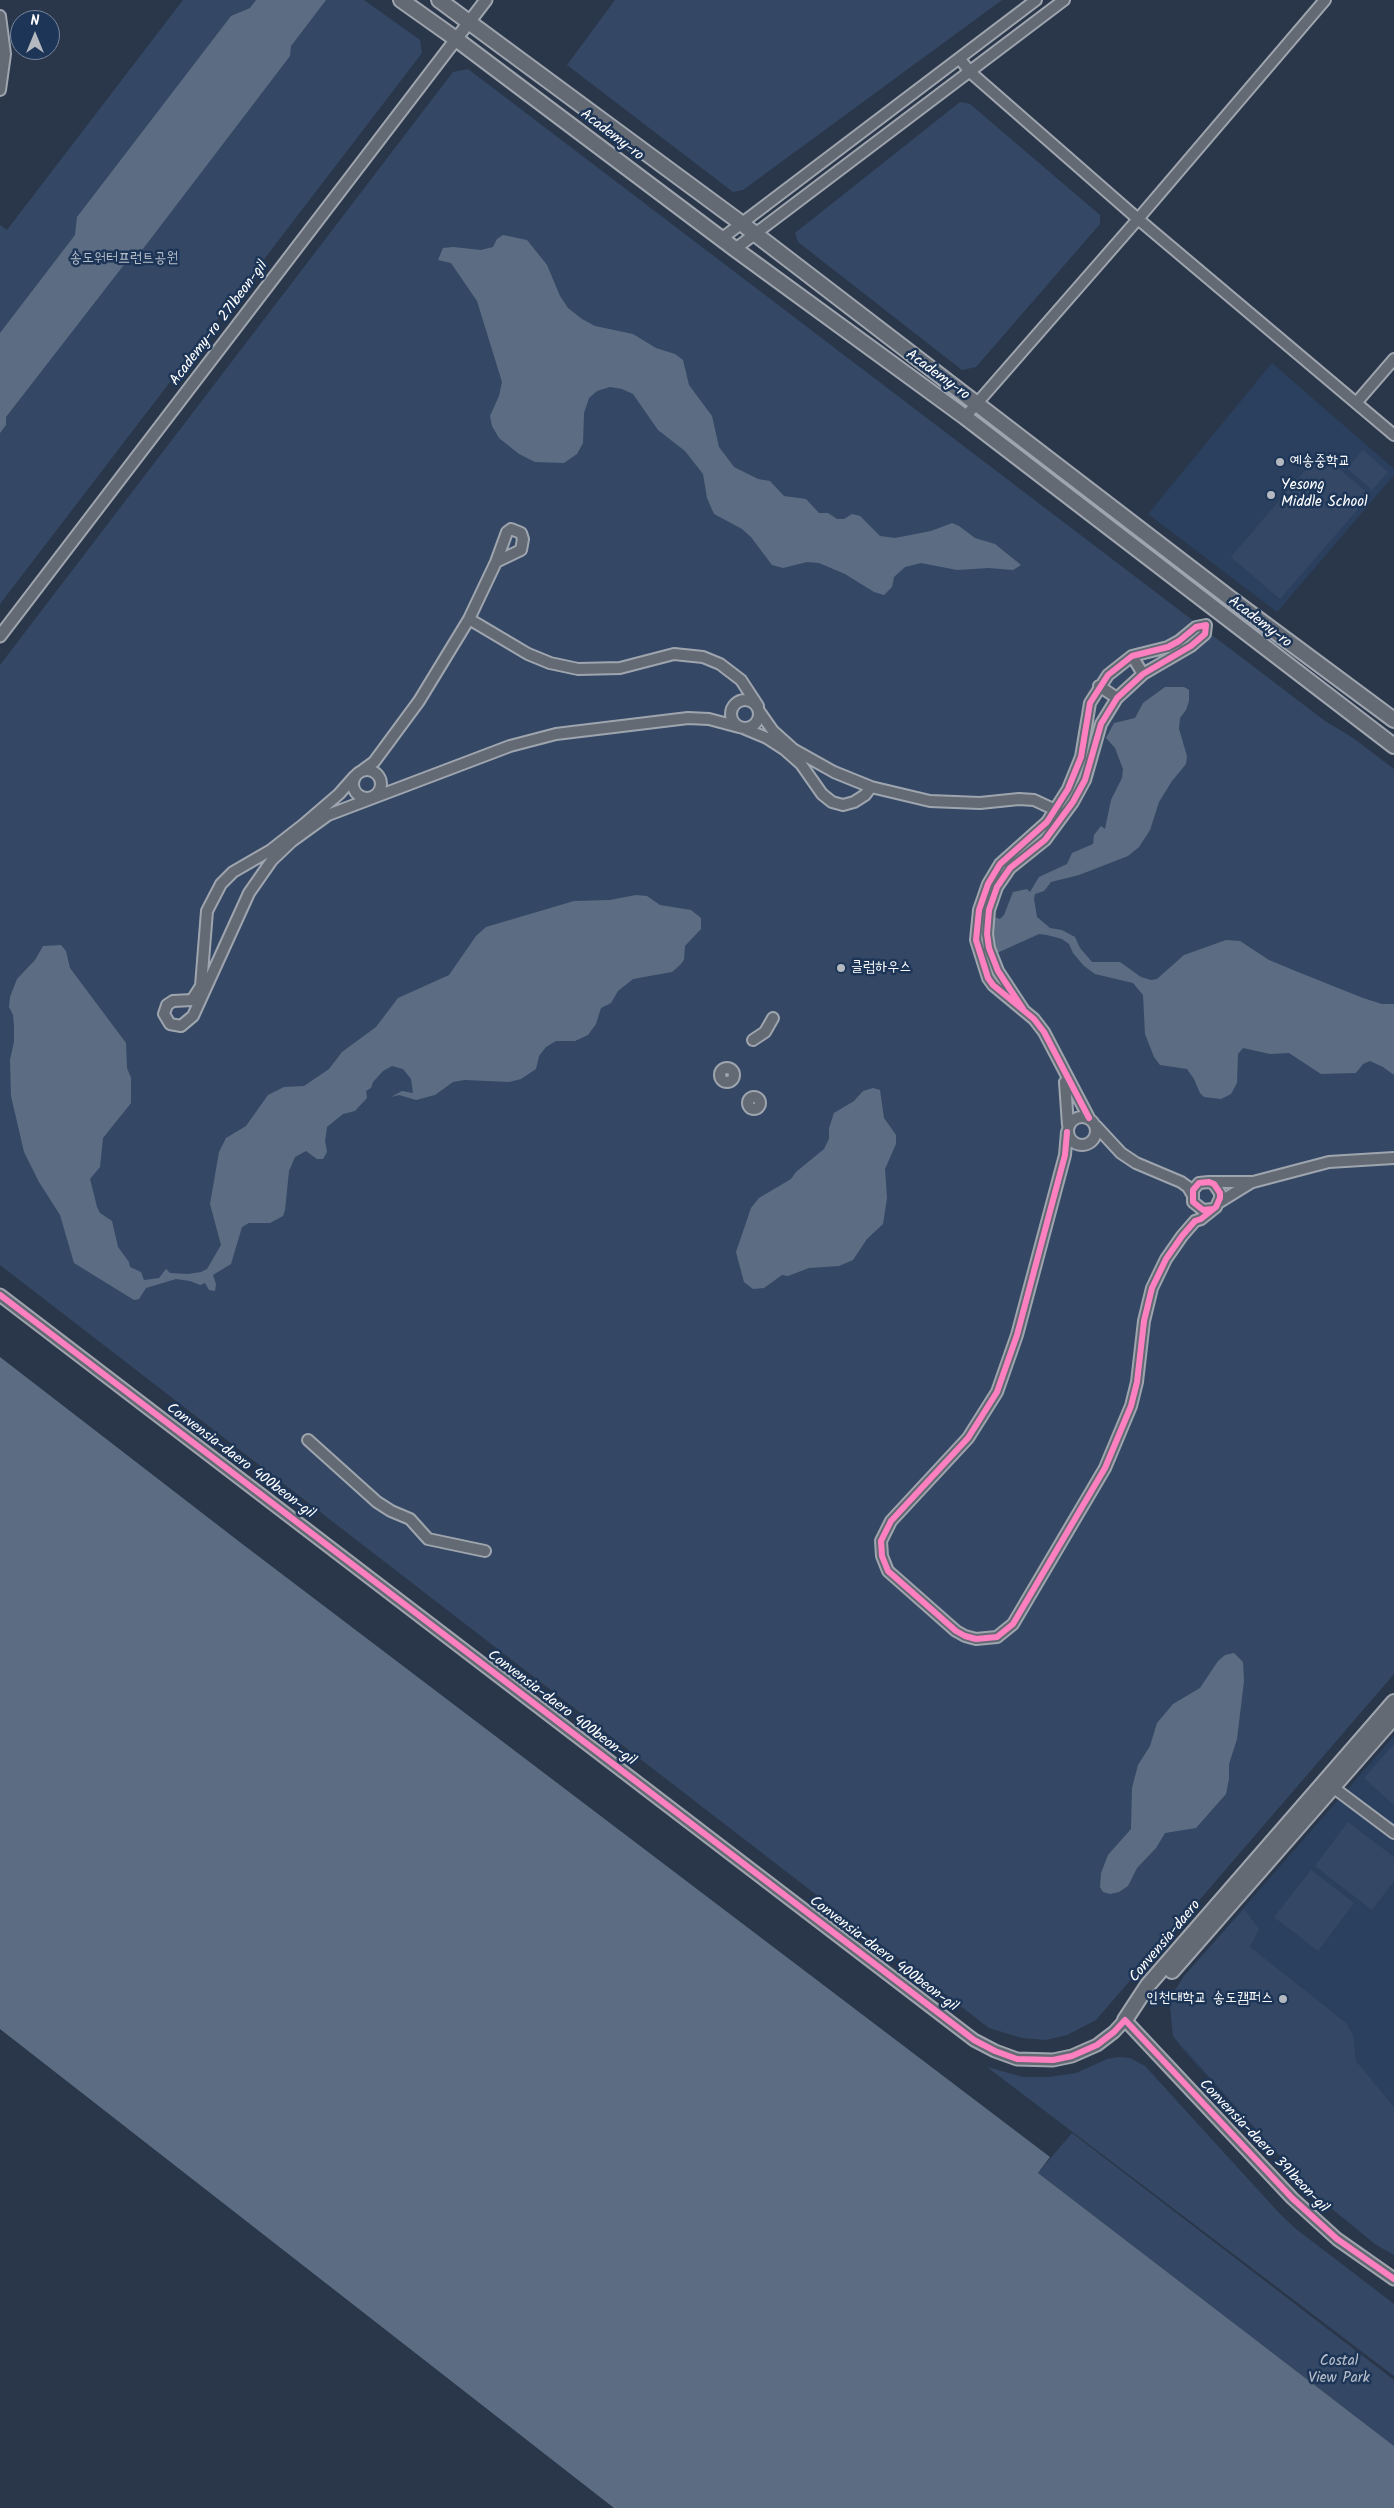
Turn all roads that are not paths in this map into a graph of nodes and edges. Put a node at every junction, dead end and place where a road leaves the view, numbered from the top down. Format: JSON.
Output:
{"nodes":[{"id":1,"x":401,"y":0,"type":"edge"},
{"id":2,"x":439,"y":0,"type":"edge"},
{"id":3,"x":486,"y":0,"type":"edge"},
{"id":4,"x":1036,"y":0,"type":"edge"},
{"id":5,"x":1064,"y":0,"type":"edge"},
{"id":6,"x":1325,"y":0,"type":"edge"},
{"id":7,"x":0,"y":16,"type":"edge"},
{"id":8,"x":463,"y":30,"type":"junction"},
{"id":9,"x":960,"y":59,"type":"junction"},
{"id":10,"x":970,"y":72,"type":"junction"},
{"id":11,"x":0,"y":90,"type":"edge"},
{"id":12,"x":1138,"y":219,"type":"junction"},
{"id":13,"x":741,"y":223,"type":"junction"},
{"id":14,"x":755,"y":234,"type":"junction"},
{"id":15,"x":721,"y":239,"type":"junction"},
{"id":16,"x":735,"y":249,"type":"junction"},
{"id":17,"x":1394,"y":359,"type":"edge"},
{"id":18,"x":977,"y":403,"type":"junction"},
{"id":19,"x":1356,"y":403,"type":"junction"},
{"id":20,"x":965,"y":417,"type":"junction"},
{"id":21,"x":1394,"y":435,"type":"edge"},
{"id":22,"x":496,"y":562,"type":"dead end"},
{"id":23,"x":469,"y":620,"type":"junction"},
{"id":24,"x":0,"y":636,"type":"edge"},
{"id":25,"x":1132,"y":656,"type":"junction"},
{"id":26,"x":1143,"y":674,"type":"junction"},
{"id":27,"x":741,"y":680,"type":"junction"},
{"id":28,"x":1099,"y":686,"type":"junction"},
{"id":29,"x":1117,"y":698,"type":"junction"},
{"id":30,"x":734,"y":706,"type":"junction"},
{"id":31,"x":758,"y":708,"type":"junction"},
{"id":32,"x":716,"y":720,"type":"junction"},
{"id":33,"x":1394,"y":720,"type":"edge"},
{"id":34,"x":741,"y":727,"type":"junction"},
{"id":35,"x":1394,"y":746,"type":"edge"},
{"id":36,"x":374,"y":762,"type":"junction"},
{"id":37,"x":376,"y":772,"type":"junction"},
{"id":38,"x":359,"y":773,"type":"junction"},
{"id":39,"x":382,"y":784,"type":"junction"},
{"id":40,"x":870,"y":787,"type":"junction"},
{"id":41,"x":396,"y":790,"type":"junction"},
{"id":42,"x":371,"y":798,"type":"junction"},
{"id":43,"x":1061,"y":812,"type":"junction"},
{"id":44,"x":976,"y":923,"type":"junction"},
{"id":45,"x":987,"y":924,"type":"junction"},
{"id":46,"x":993,"y":959,"type":"junction"},
{"id":47,"x":981,"y":960,"type":"junction"},
{"id":48,"x":1023,"y":1009,"type":"junction"},
{"id":49,"x":773,"y":1018,"type":"dead end"},
{"id":50,"x":753,"y":1040,"type":"dead end"},
{"id":51,"x":1063,"y":1073,"type":"junction"},
{"id":52,"x":1092,"y":1122,"type":"junction"},
{"id":53,"x":1068,"y":1129,"type":"junction"},
{"id":54,"x":1092,"y":1140,"type":"junction"},
{"id":55,"x":1107,"y":1140,"type":"junction"},
{"id":56,"x":1079,"y":1145,"type":"junction"},
{"id":57,"x":1065,"y":1155,"type":"junction"},
{"id":58,"x":1394,"y":1158,"type":"edge"},
{"id":59,"x":1173,"y":1178,"type":"junction"},
{"id":60,"x":1206,"y":1182,"type":"junction"},
{"id":61,"x":1253,"y":1182,"type":"junction"},
{"id":62,"x":1192,"y":1194,"type":"junction"},
{"id":63,"x":1195,"y":1205,"type":"junction"},
{"id":64,"x":1216,"y":1206,"type":"junction"},
{"id":65,"x":1195,"y":1221,"type":"junction"},
{"id":66,"x":0,"y":1295,"type":"edge"},
{"id":67,"x":308,"y":1440,"type":"dead end"},
{"id":68,"x":485,"y":1551,"type":"dead end"},
{"id":69,"x":1394,"y":1702,"type":"edge"},
{"id":70,"x":1394,"y":1717,"type":"edge"},
{"id":71,"x":1334,"y":1788,"type":"junction"},
{"id":72,"x":1394,"y":1833,"type":"edge"},
{"id":73,"x":1136,"y":2003,"type":"junction"},
{"id":74,"x":1125,"y":2020,"type":"junction"},
{"id":75,"x":1394,"y":2279,"type":"edge"}],
"edges":[{"from":1,"to":8,"type":"main road"},
{"from":2,"to":8,"type":"main road"},
{"from":3,"to":8,"type":"street","name":"Academy-ro 271beon-gil"},
{"from":4,"to":9,"type":"street"},
{"from":5,"to":10,"type":"street"},
{"from":6,"to":12,"type":"street"},
{"from":7,"to":11,"type":"street"},
{"from":8,"to":13,"type":"main road","name":"Academy-ro"},
{"from":8,"to":15,"type":"main road","name":"Academy-ro"},
{"from":8,"to":24,"type":"street","name":"Academy-ro 271beon-gil"},
{"from":9,"to":10,"type":"street"},
{"from":9,"to":13,"type":"street"},
{"from":10,"to":12,"type":"street"},
{"from":10,"to":14,"type":"street"},
{"from":12,"to":18,"type":"street"},
{"from":12,"to":19,"type":"street"},
{"from":13,"to":14,"type":"main road","name":"Academy-ro"},
{"from":13,"to":15,"type":"street"},
{"from":14,"to":16,"type":"street"},
{"from":14,"to":18,"type":"main road","name":"Academy-ro"},
{"from":15,"to":16,"type":"main road","name":"Academy-ro"},
{"from":16,"to":20,"type":"main road","name":"Academy-ro"},
{"from":17,"to":19,"type":"street"},
{"from":18,"to":20,"type":"street"},
{"from":18,"to":33,"type":"main road","name":"Academy-ro"},
{"from":19,"to":21,"type":"street"},
{"from":20,"to":35,"type":"main road","name":"Academy-ro"},
{"from":22,"to":23,"type":"street"},
{"from":23,"to":27,"type":"street"},
{"from":23,"to":36,"type":"street"},
{"from":25,"to":26,"type":"street"},
{"from":25,"to":26,"type":"street"},
{"from":25,"to":28,"type":"street"},
{"from":26,"to":29,"type":"street"},
{"from":27,"to":30,"type":"street"},
{"from":27,"to":31,"type":"street"},
{"from":28,"to":29,"type":"street"},
{"from":28,"to":43,"type":"street"},
{"from":29,"to":43,"type":"street"},
{"from":30,"to":31,"type":"street"},
{"from":30,"to":32,"type":"street"},
{"from":30,"to":34,"type":"street"},
{"from":31,"to":34,"type":"street"},
{"from":31,"to":40,"type":"street"},
{"from":32,"to":34,"type":"street"},
{"from":32,"to":41,"type":"street"},
{"from":34,"to":40,"type":"street"},
{"from":36,"to":37,"type":"street"},
{"from":36,"to":38,"type":"street"},
{"from":37,"to":38,"type":"street"},
{"from":37,"to":39,"type":"street"},
{"from":38,"to":42,"type":"street"},
{"from":38,"to":42,"type":"street"},
{"from":39,"to":41,"type":"street"},
{"from":39,"to":42,"type":"street"},
{"from":40,"to":43,"type":"street"},
{"from":41,"to":42,"type":"street"},
{"from":43,"to":44,"type":"street"},
{"from":43,"to":45,"type":"street"},
{"from":44,"to":45,"type":"street"},
{"from":44,"to":47,"type":"street"},
{"from":45,"to":46,"type":"street"},
{"from":46,"to":47,"type":"street"},
{"from":46,"to":48,"type":"street"},
{"from":47,"to":48,"type":"street"},
{"from":48,"to":51,"type":"street"},
{"from":49,"to":50,"type":"street"},
{"from":51,"to":52,"type":"street"},
{"from":51,"to":53,"type":"street"},
{"from":52,"to":53,"type":"street"},
{"from":52,"to":54,"type":"street"},
{"from":52,"to":55,"type":"street"},
{"from":53,"to":56,"type":"street"},
{"from":53,"to":57,"type":"street"},
{"from":54,"to":55,"type":"street"},
{"from":54,"to":56,"type":"street"},
{"from":55,"to":59,"type":"street"},
{"from":56,"to":57,"type":"street"},
{"from":57,"to":65,"type":"street"},
{"from":58,"to":61,"type":"street"},
{"from":59,"to":60,"type":"street"},
{"from":59,"to":62,"type":"street"},
{"from":60,"to":61,"type":"street"},
{"from":60,"to":62,"type":"street"},
{"from":60,"to":64,"type":"street"},
{"from":61,"to":64,"type":"street"},
{"from":62,"to":63,"type":"street"},
{"from":63,"to":64,"type":"street"},
{"from":63,"to":65,"type":"street"},
{"from":64,"to":65,"type":"street"},
{"from":66,"to":74,"type":"street","name":"Convensia-daero 400beon-gil"},
{"from":67,"to":68,"type":"street"},
{"from":69,"to":73,"type":"main road","name":"Convensia-daero"},
{"from":70,"to":71,"type":"main road","name":"Convensia-daero"},
{"from":71,"to":72,"type":"street"},
{"from":71,"to":73,"type":"main road","name":"Convensia-daero"},
{"from":73,"to":74,"type":"main road"},
{"from":74,"to":75,"type":"street","name":"Convensia-daero 391beon-gil"}]}
